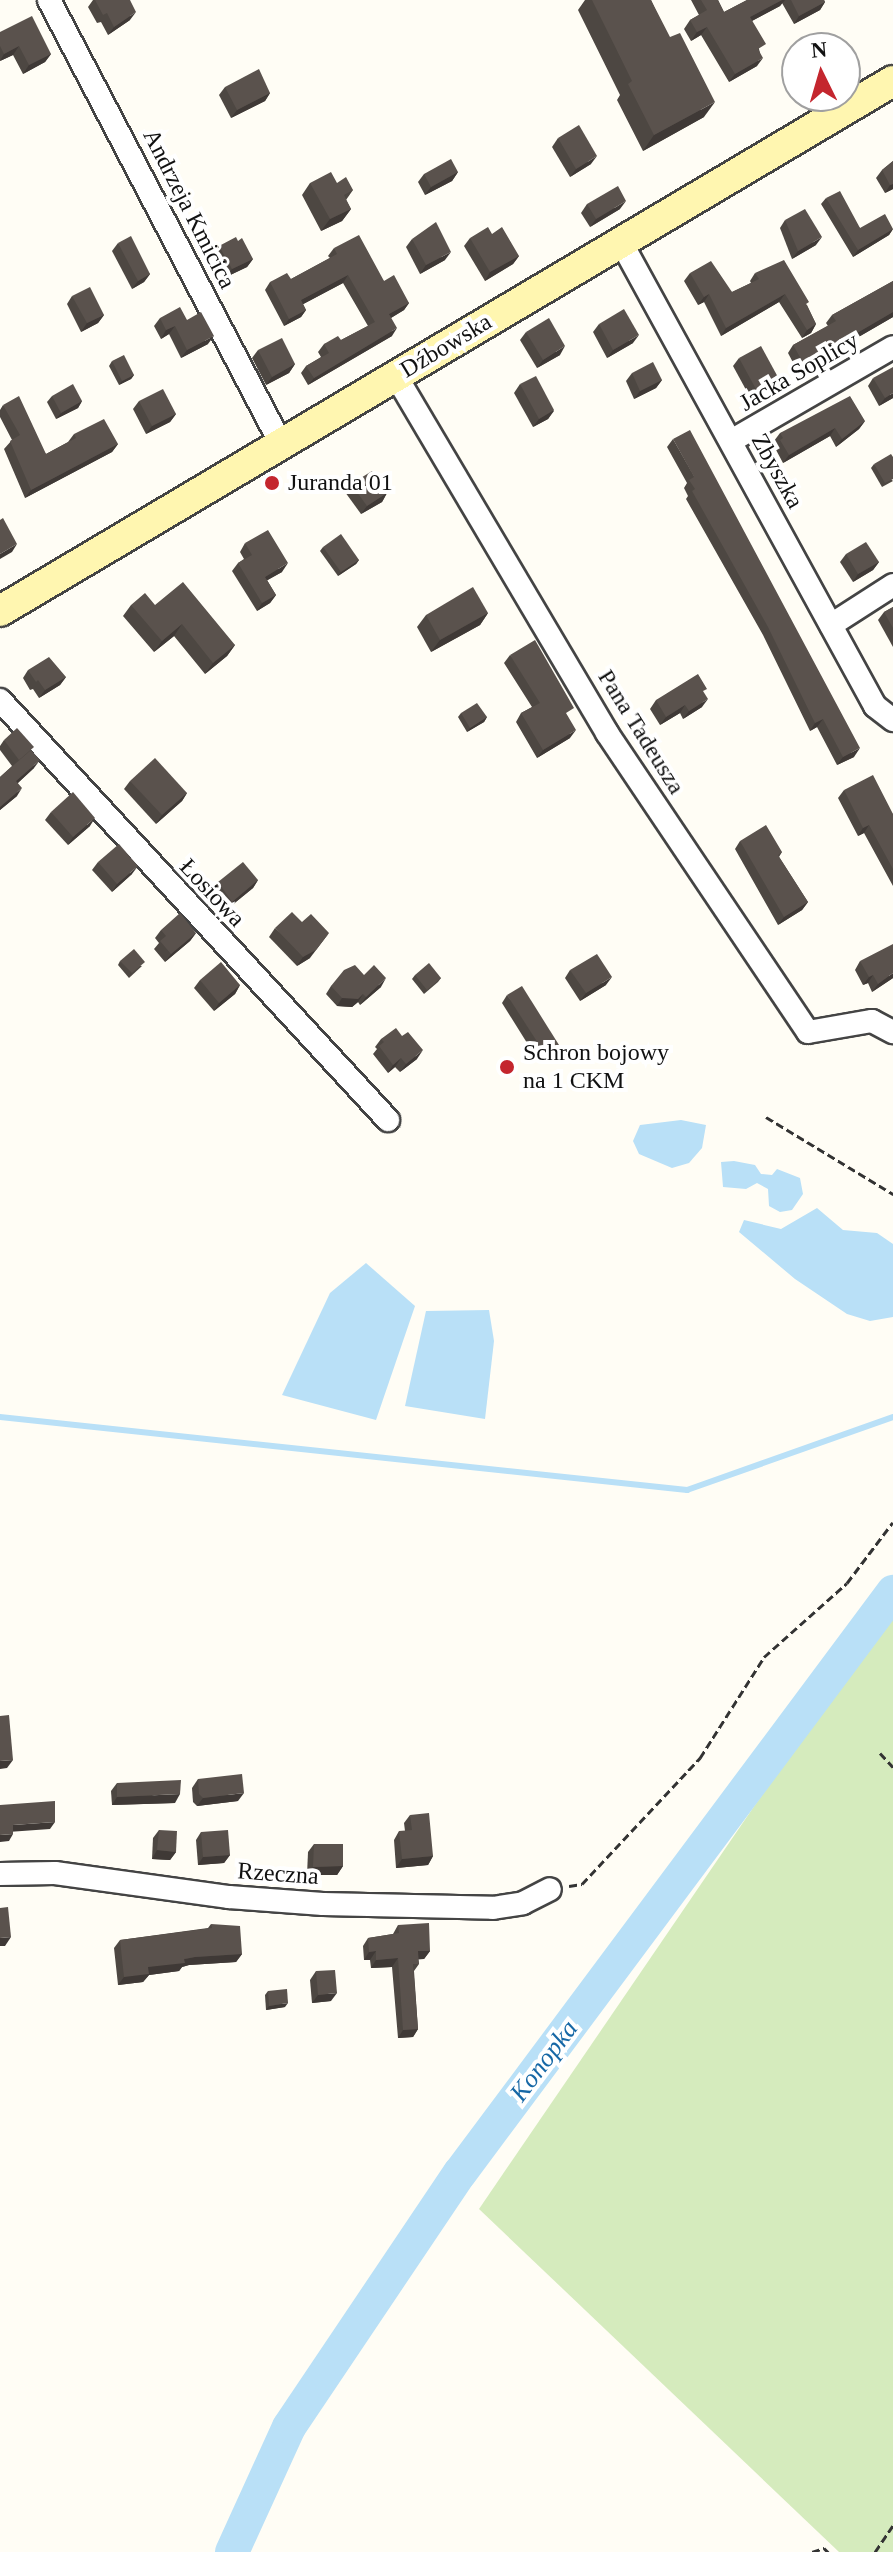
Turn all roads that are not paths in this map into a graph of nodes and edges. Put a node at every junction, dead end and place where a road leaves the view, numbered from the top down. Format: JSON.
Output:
{"nodes":[{"id":1,"x":49,"y":0,"type":"edge"},
{"id":2,"x":893,"y":81,"type":"edge"},
{"id":3,"x":621,"y":242,"type":"junction"},
{"id":4,"x":893,"y":347,"type":"edge"},
{"id":5,"x":396,"y":376,"type":"junction"},
{"id":6,"x":731,"y":441,"type":"junction"},
{"id":7,"x":281,"y":444,"type":"junction"},
{"id":8,"x":893,"y":585,"type":"edge"},
{"id":9,"x":0,"y":611,"type":"edge"},
{"id":10,"x":831,"y":625,"type":"junction"},
{"id":11,"x":0,"y":700,"type":"edge"},
{"id":12,"x":893,"y":720,"type":"edge"},
{"id":13,"x":893,"y":1032,"type":"edge"},
{"id":14,"x":388,"y":1120,"type":"dead end"},
{"id":15,"x":0,"y":1874,"type":"edge"},
{"id":16,"x":550,"y":1889,"type":"road end"}],
"edges":[{"from":1,"to":7,"type":"street","name":"Andrzeja Kmicica"},
{"from":2,"to":3,"type":"main road","name":"Dźbowska"},
{"from":3,"to":5,"type":"main road","name":"Dźbowska"},
{"from":3,"to":6,"type":"street","name":"Zbyszka"},
{"from":4,"to":6,"type":"street","name":"Jacka Soplicy"},
{"from":5,"to":7,"type":"main road","name":"Dźbowska"},
{"from":5,"to":13,"type":"street","name":"Pana Tadeusza"},
{"from":6,"to":10,"type":"street","name":"Zbyszka"},
{"from":7,"to":9,"type":"main road","name":"Dźbowska"},
{"from":8,"to":10,"type":"street"},
{"from":10,"to":12,"type":"street","name":"Zbyszka"},
{"from":11,"to":14,"type":"street","name":"Łosiowa"},
{"from":15,"to":16,"type":"street","name":"Rzeczna"}]}
